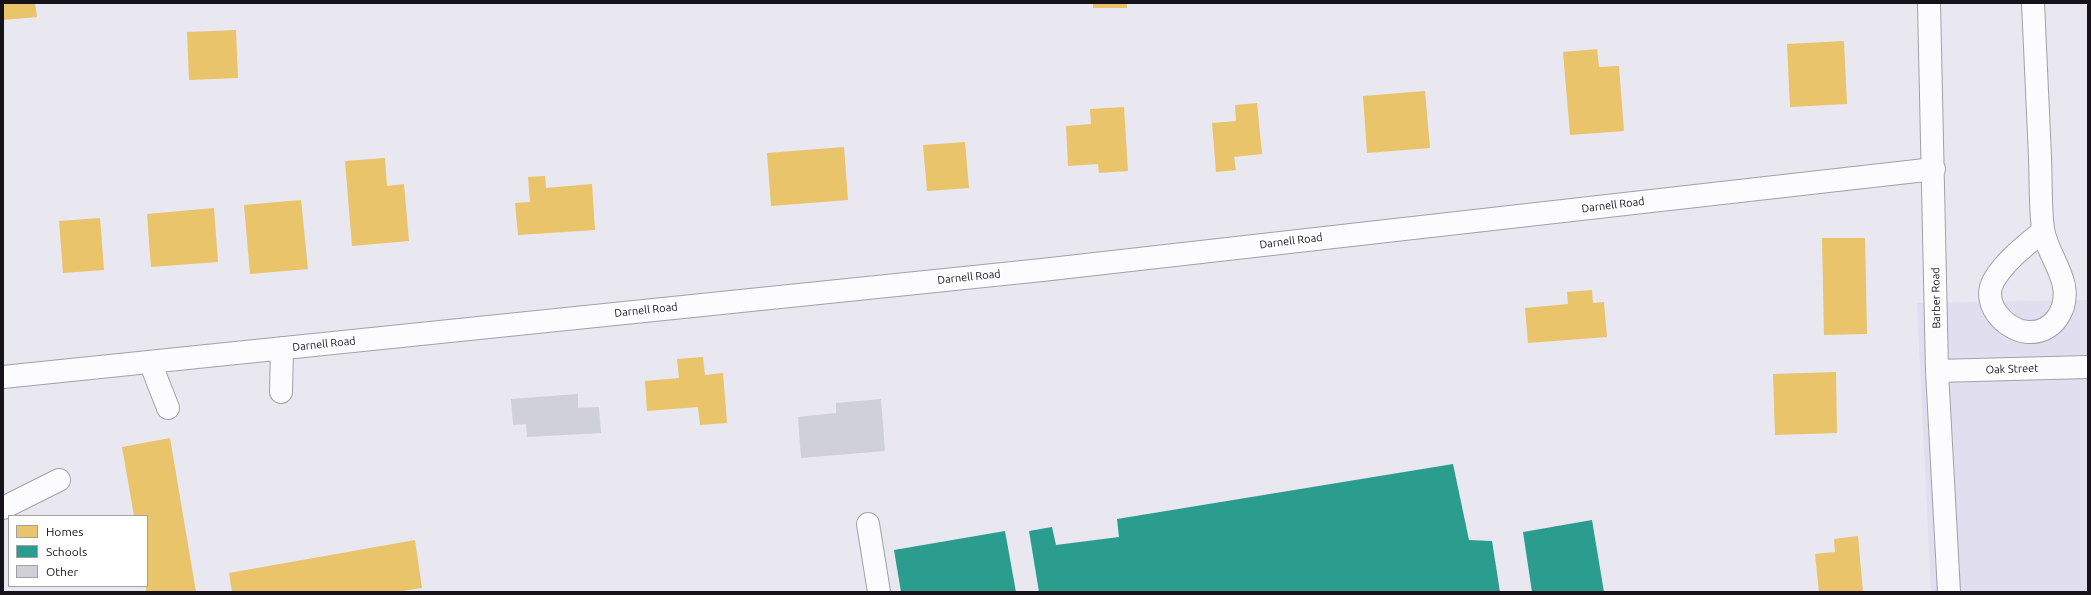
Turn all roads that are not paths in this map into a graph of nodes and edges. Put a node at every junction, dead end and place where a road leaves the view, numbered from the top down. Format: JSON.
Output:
{"nodes":[{"id":1,"x":1929,"y":3,"type":"edge"},
{"id":2,"x":2033,"y":3,"type":"edge"},
{"id":3,"x":1934,"y":169,"type":"junction"},
{"id":4,"x":2043,"y":231,"type":"dead end"},
{"id":5,"x":282,"y":348,"type":"junction"},
{"id":6,"x":150,"y":362,"type":"junction"},
{"id":7,"x":2088,"y":367,"type":"edge"},
{"id":8,"x":1937,"y":371,"type":"junction"},
{"id":9,"x":3,"y":377,"type":"edge"},
{"id":10,"x":281,"y":392,"type":"dead end"},
{"id":11,"x":168,"y":408,"type":"dead end"},
{"id":12,"x":59,"y":480,"type":"dead end"},
{"id":13,"x":3,"y":508,"type":"edge"},
{"id":14,"x":868,"y":524,"type":"dead end"},
{"id":15,"x":879,"y":592,"type":"edge"},
{"id":16,"x":1949,"y":592,"type":"edge"}],
"edges":[{"from":1,"to":3,"type":"street","name":"Barber Road"},
{"from":2,"to":4,"type":"street"},
{"from":3,"to":5,"type":"street","name":"Darnell Road"},
{"from":3,"to":8,"type":"street","name":"Barber Road"},
{"from":5,"to":6,"type":"street","name":"Darnell Road"},
{"from":5,"to":10,"type":"street"},
{"from":6,"to":9,"type":"street","name":"Darnell Road"},
{"from":6,"to":11,"type":"street"},
{"from":7,"to":8,"type":"street","name":"Oak Street"},
{"from":8,"to":16,"type":"street","name":"Barber Road"},
{"from":12,"to":13,"type":"street"},
{"from":14,"to":15,"type":"street"}]}
